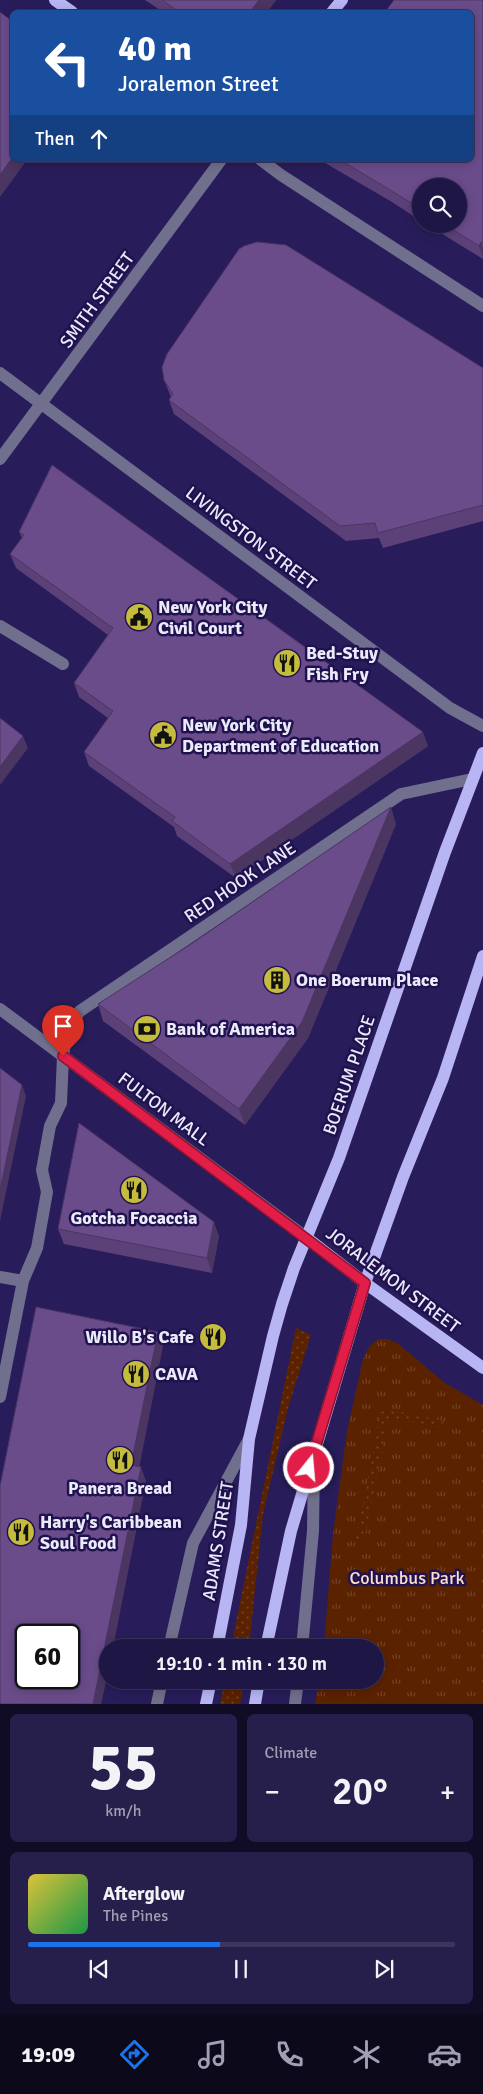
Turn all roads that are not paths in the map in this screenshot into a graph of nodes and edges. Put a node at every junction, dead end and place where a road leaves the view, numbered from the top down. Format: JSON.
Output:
{"nodes":[{"id":1,"x":55,"y":0,"type":"edge"},
{"id":2,"x":342,"y":0,"type":"edge"},
{"id":3,"x":69,"y":10,"type":"edge"},
{"id":4,"x":334,"y":10,"type":"edge"},
{"id":5,"x":220,"y":162,"type":"edge"},
{"id":6,"x":264,"y":162,"type":"edge"},
{"id":7,"x":483,"y":306,"type":"edge"},
{"id":8,"x":0,"y":373,"type":"edge"},
{"id":9,"x":42,"y":404,"type":"junction"},
{"id":10,"x":0,"y":459,"type":"edge"},
{"id":11,"x":0,"y":626,"type":"edge"},
{"id":12,"x":63,"y":664,"type":"dead end"},
{"id":13,"x":483,"y":726,"type":"edge"},
{"id":14,"x":483,"y":753,"type":"edge"},
{"id":15,"x":472,"y":779,"type":"junction"},
{"id":16,"x":483,"y":956,"type":"edge"},
{"id":17,"x":0,"y":1009,"type":"edge"},
{"id":18,"x":63,"y":1056,"type":"junction"},
{"id":19,"x":307,"y":1238,"type":"junction"},
{"id":20,"x":0,"y":1277,"type":"edge"},
{"id":21,"x":22,"y":1282,"type":"junction"},
{"id":22,"x":365,"y":1283,"type":"junction"},
{"id":23,"x":483,"y":1368,"type":"edge"},
{"id":24,"x":0,"y":1397,"type":"edge"},
{"id":25,"x":249,"y":1439,"type":"junction"},
{"id":26,"x":314,"y":1452,"type":"junction"},
{"id":27,"x":171,"y":1639,"type":"edge"},
{"id":28,"x":219,"y":1639,"type":"edge"},
{"id":29,"x":268,"y":1639,"type":"edge"},
{"id":30,"x":303,"y":1639,"type":"edge"},
{"id":31,"x":160,"y":1689,"type":"edge"},
{"id":32,"x":209,"y":1689,"type":"edge"},
{"id":33,"x":257,"y":1689,"type":"edge"},
{"id":34,"x":297,"y":1689,"type":"edge"},
{"id":35,"x":157,"y":1704,"type":"edge"},
{"id":36,"x":206,"y":1704,"type":"edge"},
{"id":37,"x":254,"y":1704,"type":"edge"},
{"id":38,"x":295,"y":1704,"type":"edge"}],
"edges":[{"from":1,"to":3,"type":"main road"},
{"from":2,"to":4,"type":"main road"},
{"from":5,"to":9,"type":"street","name":"SMITH STREET"},
{"from":6,"to":7,"type":"street"},
{"from":8,"to":9,"type":"street","name":"LIVINGSTON STREET"},
{"from":9,"to":10,"type":"street","name":"SMITH STREET"},
{"from":9,"to":13,"type":"street","name":"LIVINGSTON STREET"},
{"from":11,"to":12,"type":"street"},
{"from":14,"to":15,"type":"main road","name":"BOERUM PLACE"},
{"from":15,"to":18,"type":"street","name":"RED HOOK LANE"},
{"from":15,"to":19,"type":"main road","name":"BOERUM PLACE"},
{"from":16,"to":22,"type":"main road"},
{"from":17,"to":18,"type":"street","name":"FULTON MALL"},
{"from":18,"to":19,"type":"street","name":"FULTON MALL"},
{"from":18,"to":21,"type":"street","name":"RED HOOK LANE"},
{"from":19,"to":22,"type":"main road","name":"JORALEMON STREET"},
{"from":19,"to":25,"type":"main road","name":"ADAMS STREET"},
{"from":20,"to":21,"type":"street"},
{"from":21,"to":24,"type":"street","name":"RED HOOK LANE"},
{"from":22,"to":23,"type":"main road","name":"JORALEMON STREET"},
{"from":22,"to":26,"type":"main road"},
{"from":25,"to":27,"type":"street","name":"ADAMS STREET"},
{"from":25,"to":28,"type":"main road","name":"ADAMS STREET"},
{"from":26,"to":29,"type":"main road"},
{"from":26,"to":30,"type":"street"},
{"from":31,"to":35,"type":"street"},
{"from":32,"to":36,"type":"main road"},
{"from":33,"to":37,"type":"main road"},
{"from":34,"to":38,"type":"street"}]}
